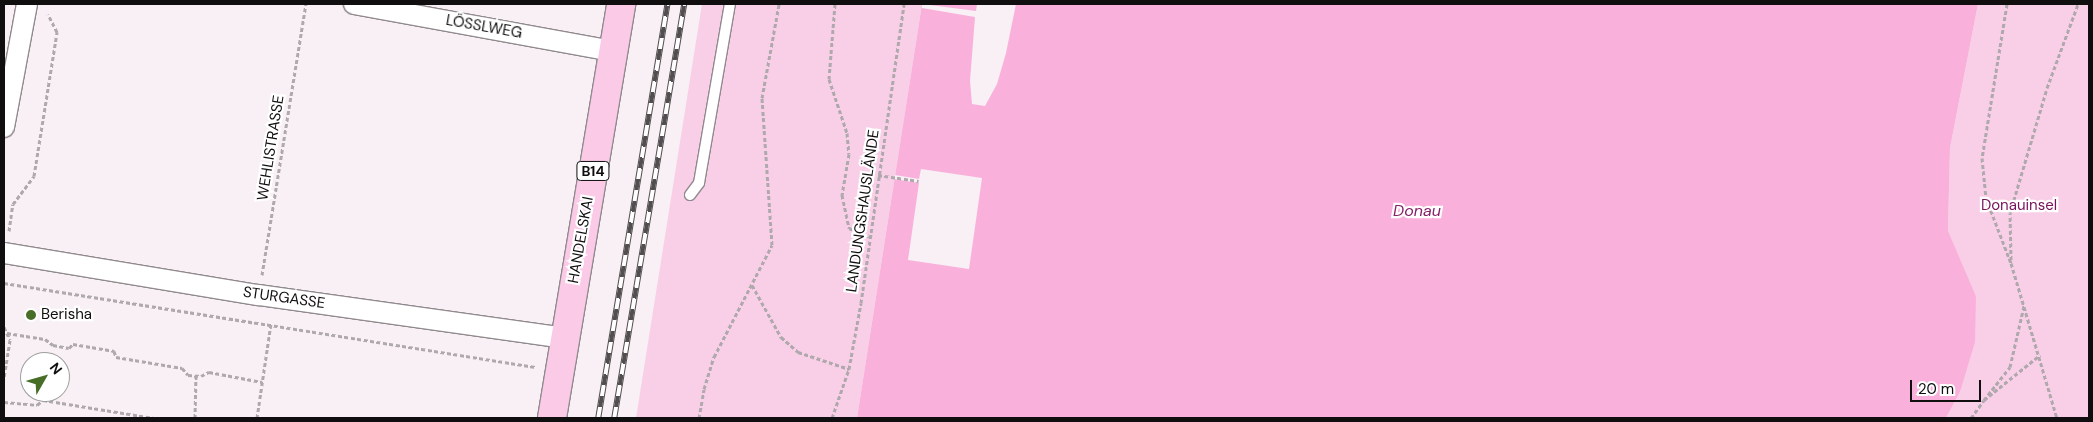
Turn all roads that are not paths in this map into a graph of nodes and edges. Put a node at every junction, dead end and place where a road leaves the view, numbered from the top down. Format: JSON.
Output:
{"nodes":[{"id":1,"x":27,"y":4,"type":"edge"},
{"id":2,"x":354,"y":4,"type":"edge"},
{"id":3,"x":621,"y":4,"type":"edge"},
{"id":4,"x":730,"y":4,"type":"edge"},
{"id":5,"x":613,"y":51,"type":"junction"},
{"id":6,"x":4,"y":127,"type":"edge"},
{"id":7,"x":690,"y":194,"type":"dead end"},
{"id":8,"x":5,"y":254,"type":"edge"},
{"id":9,"x":564,"y":338,"type":"junction"},
{"id":10,"x":552,"y":418,"type":"edge"}],
"edges":[{"from":1,"to":6,"type":"street"},
{"from":2,"to":5,"type":"street","name":"LÖSSLWEG"},
{"from":3,"to":5,"type":"main road","name":"HANDELSKAI","number":"B14"},
{"from":4,"to":7,"type":"lane"},
{"from":5,"to":9,"type":"main road","name":"HANDELSKAI","number":"B14"},
{"from":8,"to":9,"type":"street","name":"STURGASSE"},
{"from":9,"to":10,"type":"main road","name":"HANDELSKAI","number":"B14"}]}
